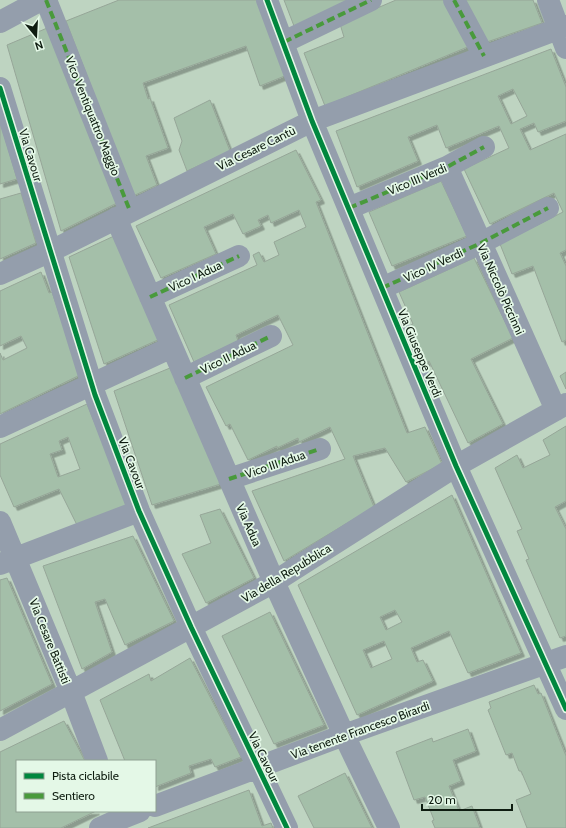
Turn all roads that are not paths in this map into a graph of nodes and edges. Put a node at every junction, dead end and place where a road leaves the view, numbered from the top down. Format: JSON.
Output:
{"nodes":[{"id":1,"x":41,"y":0,"type":"edge"},
{"id":2,"x":46,"y":0,"type":"edge"},
{"id":3,"x":268,"y":0,"type":"edge"},
{"id":4,"x":371,"y":0,"type":"edge"},
{"id":5,"x":454,"y":0,"type":"edge"},
{"id":6,"x":548,"y":0,"type":"edge"},
{"id":7,"x":0,"y":22,"type":"edge"},
{"id":8,"x":564,"y":34,"type":"edge"},
{"id":9,"x":284,"y":42,"type":"junction"},
{"id":10,"x":484,"y":56,"type":"junction"},
{"id":11,"x":0,"y":88,"type":"edge"},
{"id":12,"x":312,"y":121,"type":"junction"},
{"id":13,"x":484,"y":147,"type":"dead end"},
{"id":14,"x":447,"y":167,"type":"junction"},
{"id":15,"x":349,"y":208,"type":"junction"},
{"id":16,"x":548,"y":208,"type":"dead end"},
{"id":17,"x":123,"y":214,"type":"junction"},
{"id":18,"x":481,"y":243,"type":"junction"},
{"id":19,"x":51,"y":251,"type":"junction"},
{"id":20,"x":239,"y":256,"type":"dead end"},
{"id":21,"x":0,"y":274,"type":"edge"},
{"id":22,"x":382,"y":288,"type":"junction"},
{"id":23,"x":150,"y":297,"type":"junction"},
{"id":24,"x":271,"y":336,"type":"dead end"},
{"id":25,"x":172,"y":347,"type":"junction"},
{"id":26,"x":185,"y":378,"type":"junction"},
{"id":27,"x":92,"y":384,"type":"junction"},
{"id":28,"x":561,"y":407,"type":"edge"},
{"id":29,"x":0,"y":428,"type":"edge"},
{"id":30,"x":320,"y":448,"type":"dead end"},
{"id":31,"x":456,"y":466,"type":"junction"},
{"id":32,"x":229,"y":480,"type":"junction"},
{"id":33,"x":139,"y":512,"type":"junction"},
{"id":34,"x":0,"y":522,"type":"edge"},
{"id":35,"x":8,"y":561,"type":"edge"},
{"id":36,"x":274,"y":582,"type":"junction"},
{"id":37,"x":191,"y":627,"type":"junction"},
{"id":38,"x":556,"y":660,"type":"edge"},
{"id":39,"x":71,"y":692,"type":"junction"},
{"id":40,"x":566,"y":708,"type":"edge"},
{"id":41,"x":0,"y":730,"type":"edge"},
{"id":42,"x":344,"y":735,"type":"junction"},
{"id":43,"x":97,"y":760,"type":"edge"},
{"id":44,"x":258,"y":767,"type":"junction"},
{"id":45,"x":156,"y":806,"type":"edge"},
{"id":46,"x":138,"y":812,"type":"edge"},
{"id":47,"x":120,"y":819,"type":"edge"},
{"id":48,"x":100,"y":828,"type":"edge"},
{"id":49,"x":287,"y":828,"type":"edge"},
{"id":50,"x":389,"y":828,"type":"edge"}],
"edges":[{"from":1,"to":7,"type":"street"},
{"from":2,"to":17,"type":"street","name":"Vico Ventiquattro Maggio"},
{"from":3,"to":9,"type":"street","name":"Via Giuseppe Verdi"},
{"from":4,"to":9,"type":"street"},
{"from":5,"to":10,"type":"street"},
{"from":6,"to":8,"type":"street"},
{"from":8,"to":10,"type":"street","name":"Via Cesare Cantù"},
{"from":9,"to":12,"type":"street","name":"Via Giuseppe Verdi"},
{"from":10,"to":12,"type":"street","name":"Via Cesare Cantù"},
{"from":11,"to":19,"type":"street","name":"Via Cavour"},
{"from":12,"to":15,"type":"street","name":"Via Giuseppe Verdi"},
{"from":12,"to":17,"type":"street","name":"Via Cesare Cantù"},
{"from":13,"to":14,"type":"street","name":"Vico III Verdi"},
{"from":14,"to":15,"type":"street","name":"Vico III Verdi"},
{"from":14,"to":18,"type":"street","name":"Via Niccolò Piccinni"},
{"from":15,"to":22,"type":"street","name":"Via Giuseppe Verdi"},
{"from":16,"to":18,"type":"street","name":"Vico IV Verdi"},
{"from":17,"to":19,"type":"street","name":"Via Cesare Cantù"},
{"from":17,"to":23,"type":"street","name":"Via Adua"},
{"from":18,"to":22,"type":"street","name":"Vico IV Verdi"},
{"from":18,"to":28,"type":"street","name":"Via Niccolò Piccinni"},
{"from":19,"to":21,"type":"street","name":"Via Cesare Cantù"},
{"from":19,"to":27,"type":"street","name":"Via Cavour"},
{"from":20,"to":23,"type":"street","name":"Vico I Adua"},
{"from":22,"to":31,"type":"street","name":"Via Giuseppe Verdi"},
{"from":23,"to":25,"type":"street","name":"Via Adua"},
{"from":24,"to":26,"type":"street","name":"Vico II Adua"},
{"from":25,"to":26,"type":"street","name":"Via Adua"},
{"from":25,"to":27,"type":"street"},
{"from":26,"to":32,"type":"street","name":"Via Adua"},
{"from":27,"to":29,"type":"street"},
{"from":27,"to":33,"type":"street","name":"Via Cavour"},
{"from":28,"to":31,"type":"street","name":"Via della Repubblica"},
{"from":30,"to":32,"type":"street","name":"Vico III Adua"},
{"from":31,"to":36,"type":"street","name":"Via della Repubblica"},
{"from":31,"to":38,"type":"street","name":"Via Giuseppe Verdi"},
{"from":32,"to":36,"type":"street","name":"Via Adua"},
{"from":33,"to":35,"type":"street"},
{"from":33,"to":37,"type":"street","name":"Via Cavour"},
{"from":34,"to":35,"type":"street","name":"Via Cesare Battisti"},
{"from":35,"to":39,"type":"street","name":"Via Cesare Battisti"},
{"from":36,"to":37,"type":"street","name":"Via della Repubblica"},
{"from":36,"to":42,"type":"street","name":"Via Adua"},
{"from":37,"to":39,"type":"street","name":"Via della Repubblica"},
{"from":37,"to":44,"type":"street","name":"Via Cavour"},
{"from":38,"to":40,"type":"street","name":"Via Giuseppe Verdi"},
{"from":38,"to":42,"type":"street","name":"Via tenente Francesco Birardi"},
{"from":39,"to":41,"type":"street","name":"Via della Repubblica"},
{"from":39,"to":43,"type":"street","name":"Via Cesare Battisti"},
{"from":42,"to":44,"type":"street","name":"Via tenente Francesco Birardi"},
{"from":42,"to":50,"type":"street","name":"Via Adua"},
{"from":44,"to":45,"type":"street","name":"Via tenente Francesco Birardi"},
{"from":44,"to":49,"type":"street","name":"Via Cavour"},
{"from":46,"to":47,"type":"street"},
{"from":47,"to":48,"type":"street"}]}
